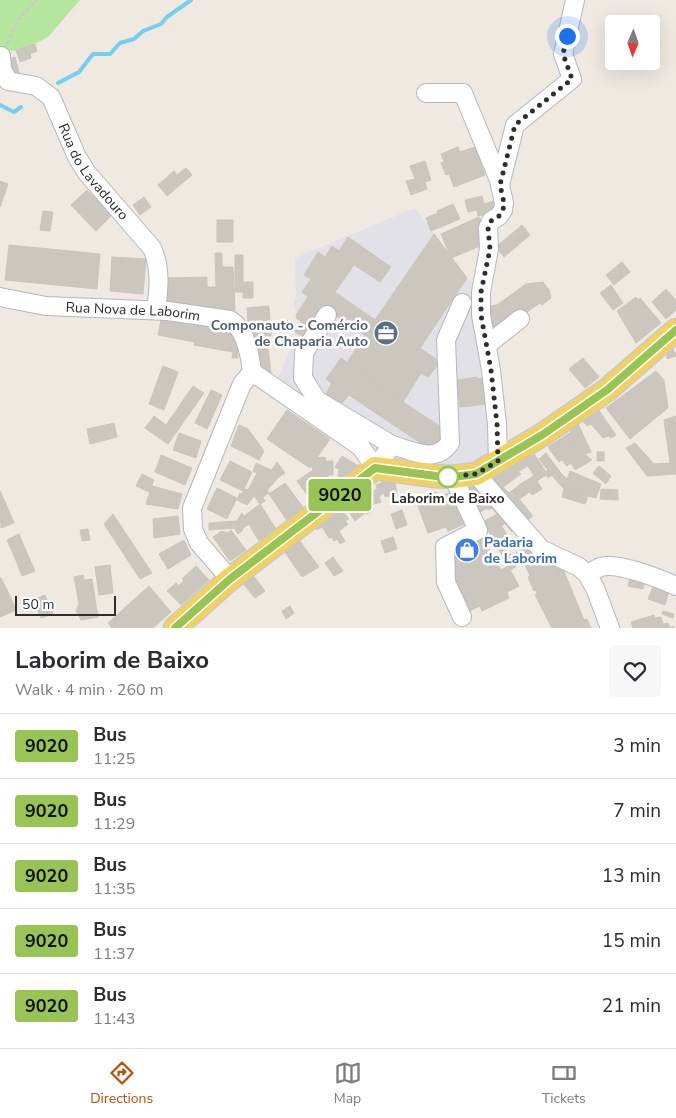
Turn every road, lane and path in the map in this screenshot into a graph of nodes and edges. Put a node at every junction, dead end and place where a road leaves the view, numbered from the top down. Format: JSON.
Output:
{"nodes":[{"id":1,"x":37,"y":0,"type":"edge"},
{"id":2,"x":575,"y":0,"type":"edge"},
{"id":3,"x":1,"y":56,"type":"edge"},
{"id":4,"x":426,"y":93,"type":"dead end"},
{"id":5,"x":500,"y":185,"type":"junction"},
{"id":6,"x":0,"y":297,"type":"edge"},
{"id":7,"x":462,"y":303,"type":"dead end"},
{"id":8,"x":156,"y":310,"type":"junction"},
{"id":9,"x":327,"y":315,"type":"dead end"},
{"id":10,"x":520,"y":319,"type":"dead end"},
{"id":11,"x":676,"y":330,"type":"edge"},
{"id":12,"x":487,"y":345,"type":"junction"},
{"id":13,"x":252,"y":372,"type":"junction"},
{"id":14,"x":392,"y":445,"type":"junction"},
{"id":15,"x":498,"y":461,"type":"junction"},
{"id":16,"x":375,"y":468,"type":"junction"},
{"id":17,"x":476,"y":474,"type":"junction"},
{"id":18,"x":453,"y":477,"type":"junction"},
{"id":19,"x":587,"y":574,"type":"junction"},
{"id":20,"x":230,"y":579,"type":"junction"},
{"id":21,"x":676,"y":586,"type":"edge"},
{"id":22,"x":462,"y":617,"type":"dead end"},
{"id":23,"x":176,"y":628,"type":"edge"},
{"id":24,"x":610,"y":628,"type":"edge"}],
"edges":[{"from":1,"to":3,"type":"path"},
{"from":2,"to":5,"type":"street"},
{"from":3,"to":8,"type":"street","name":"Rua do Lavadouro"},
{"from":4,"to":5,"type":"street"},
{"from":5,"to":12,"type":"street"},
{"from":6,"to":8,"type":"street","name":"Rua Nova de Laborim"},
{"from":7,"to":14,"type":"street"},
{"from":8,"to":13,"type":"street","name":"Rua Nova de Laborim"},
{"from":9,"to":14,"type":"street"},
{"from":10,"to":12,"type":"street"},
{"from":11,"to":15,"type":"main road"},
{"from":12,"to":15,"type":"street"},
{"from":13,"to":16,"type":"street"},
{"from":13,"to":20,"type":"street"},
{"from":14,"to":16,"type":"street"},
{"from":15,"to":17,"type":"main road"},
{"from":16,"to":18,"type":"main road"},
{"from":16,"to":20,"type":"main road"},
{"from":17,"to":18,"type":"main road"},
{"from":17,"to":19,"type":"street"},
{"from":18,"to":22,"type":"street"},
{"from":19,"to":21,"type":"street"},
{"from":19,"to":24,"type":"street"},
{"from":20,"to":23,"type":"main road"}]}
